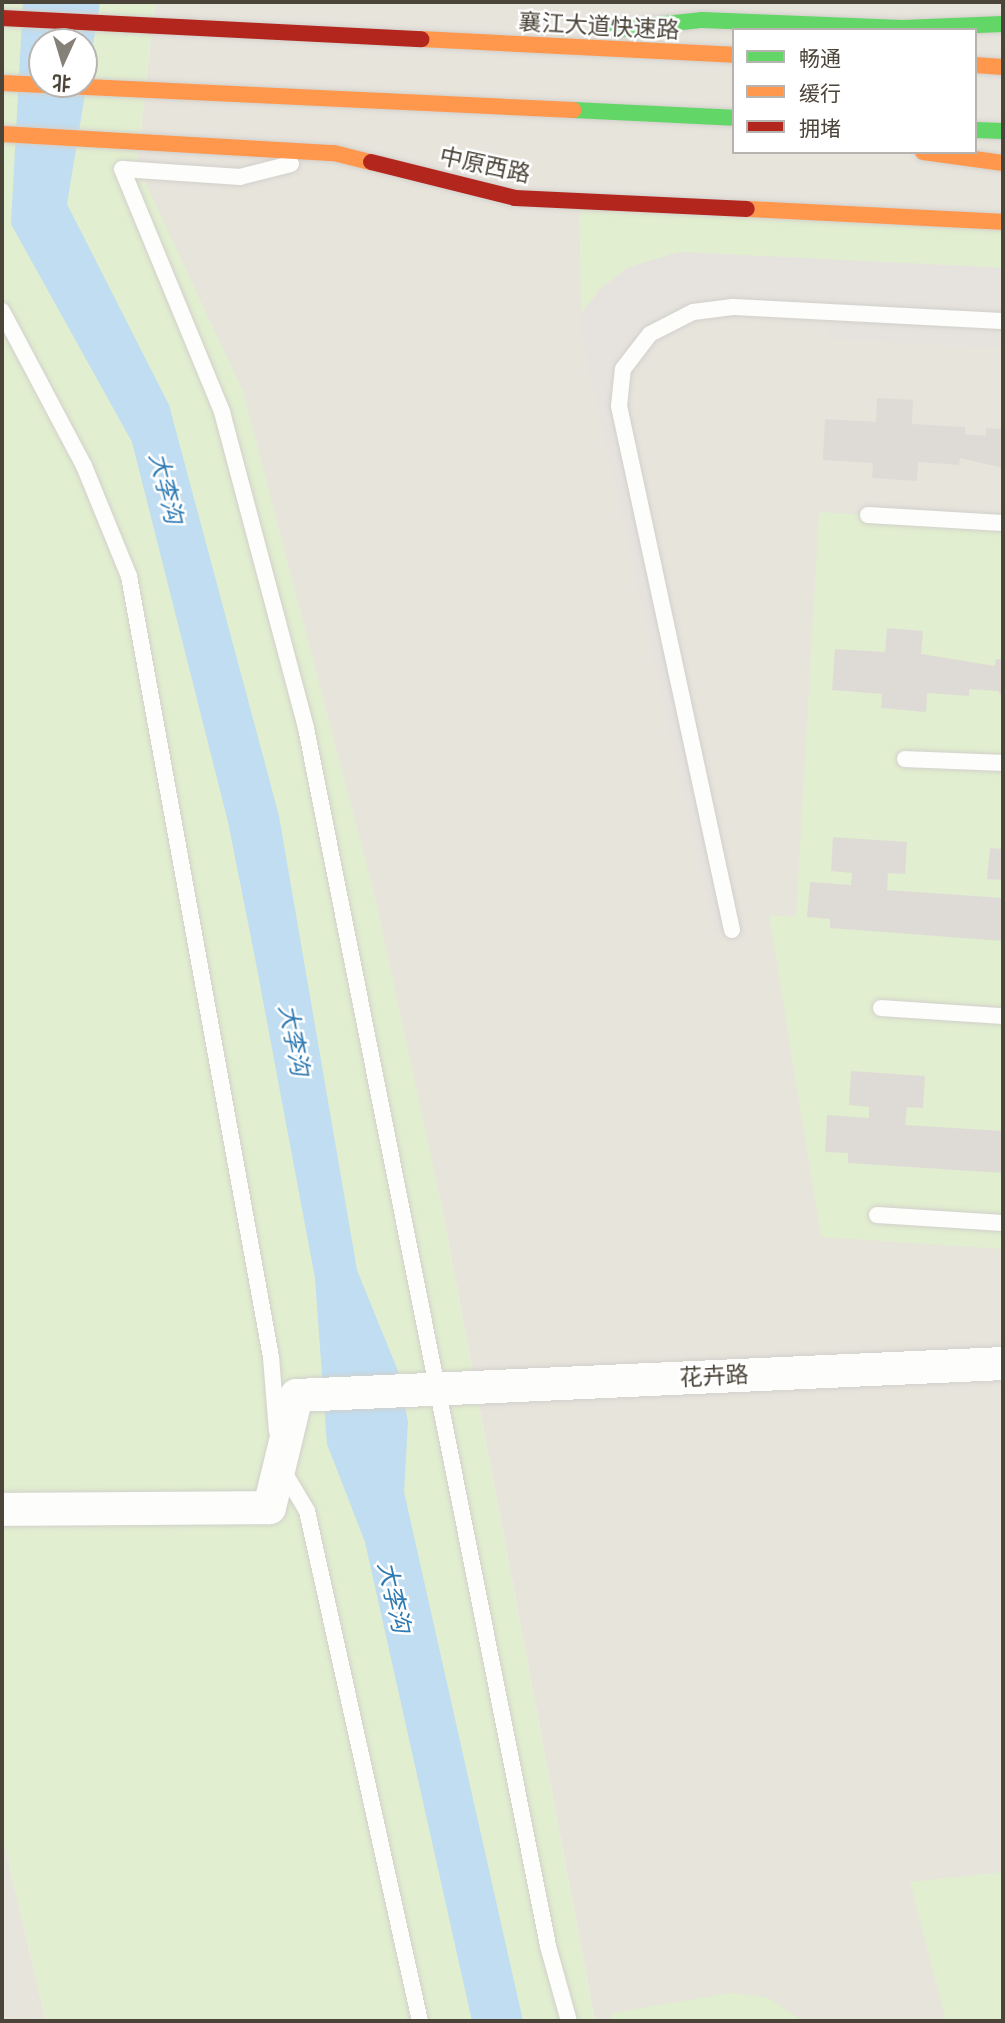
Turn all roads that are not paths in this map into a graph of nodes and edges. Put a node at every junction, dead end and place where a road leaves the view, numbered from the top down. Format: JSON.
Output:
{"nodes":[{"id":1,"x":2,"y":18,"type":"edge"},
{"id":2,"x":1003,"y":24,"type":"edge"},
{"id":3,"x":490,"y":44,"type":"junction"},
{"id":4,"x":732,"y":55,"type":"edge"},
{"id":5,"x":977,"y":65,"type":"edge"},
{"id":6,"x":1003,"y":67,"type":"edge"},
{"id":7,"x":2,"y":83,"type":"edge"},
{"id":8,"x":481,"y":105,"type":"junction"},
{"id":9,"x":732,"y":118,"type":"edge"},
{"id":10,"x":977,"y":130,"type":"edge"},
{"id":11,"x":1003,"y":131,"type":"edge"},
{"id":12,"x":2,"y":134,"type":"edge"},
{"id":13,"x":659,"y":134,"type":"dead end"},
{"id":14,"x":334,"y":153,"type":"junction"},
{"id":15,"x":938,"y":154,"type":"edge"},
{"id":16,"x":1003,"y":163,"type":"edge"},
{"id":17,"x":1003,"y":222,"type":"edge"},
{"id":18,"x":2,"y":311,"type":"edge"},
{"id":19,"x":1003,"y":321,"type":"edge"},
{"id":20,"x":868,"y":514,"type":"dead end"},
{"id":21,"x":1003,"y":523,"type":"edge"},
{"id":22,"x":905,"y":759,"type":"dead end"},
{"id":23,"x":1003,"y":762,"type":"edge"},
{"id":24,"x":732,"y":930,"type":"dead end"},
{"id":25,"x":881,"y":1008,"type":"dead end"},
{"id":26,"x":1003,"y":1016,"type":"edge"},
{"id":27,"x":877,"y":1215,"type":"dead end"},
{"id":28,"x":1003,"y":1223,"type":"edge"},
{"id":29,"x":1003,"y":1363,"type":"edge"},
{"id":30,"x":434,"y":1389,"type":"junction"},
{"id":31,"x":279,"y":1464,"type":"junction"},
{"id":32,"x":2,"y":1508,"type":"edge"},
{"id":33,"x":420,"y":2021,"type":"edge"},
{"id":34,"x":569,"y":2021,"type":"edge"}],
"edges":[{"from":1,"to":3,"type":"main road","name":"襄江大道快速路"},
{"from":2,"to":3,"type":"main road"},
{"from":3,"to":4,"type":"main road","name":"襄江大道快速路"},
{"from":5,"to":6,"type":"main road"},
{"from":7,"to":8,"type":"main road"},
{"from":8,"to":9,"type":"main road"},
{"from":8,"to":13,"type":"main road"},
{"from":10,"to":11,"type":"main road"},
{"from":12,"to":14,"type":"main road","name":"中原西路"},
{"from":14,"to":17,"type":"main road","name":"中原西路"},
{"from":14,"to":30,"type":"lane"},
{"from":15,"to":16,"type":"main road"},
{"from":18,"to":31,"type":"lane"},
{"from":19,"to":24,"type":"lane"},
{"from":20,"to":21,"type":"lane"},
{"from":22,"to":23,"type":"lane"},
{"from":25,"to":26,"type":"lane"},
{"from":27,"to":28,"type":"lane"},
{"from":29,"to":30,"type":"street","name":"花卉路"},
{"from":30,"to":31,"type":"street","name":"花卉路"},
{"from":30,"to":34,"type":"lane"},
{"from":31,"to":32,"type":"street"},
{"from":31,"to":33,"type":"lane"}]}
